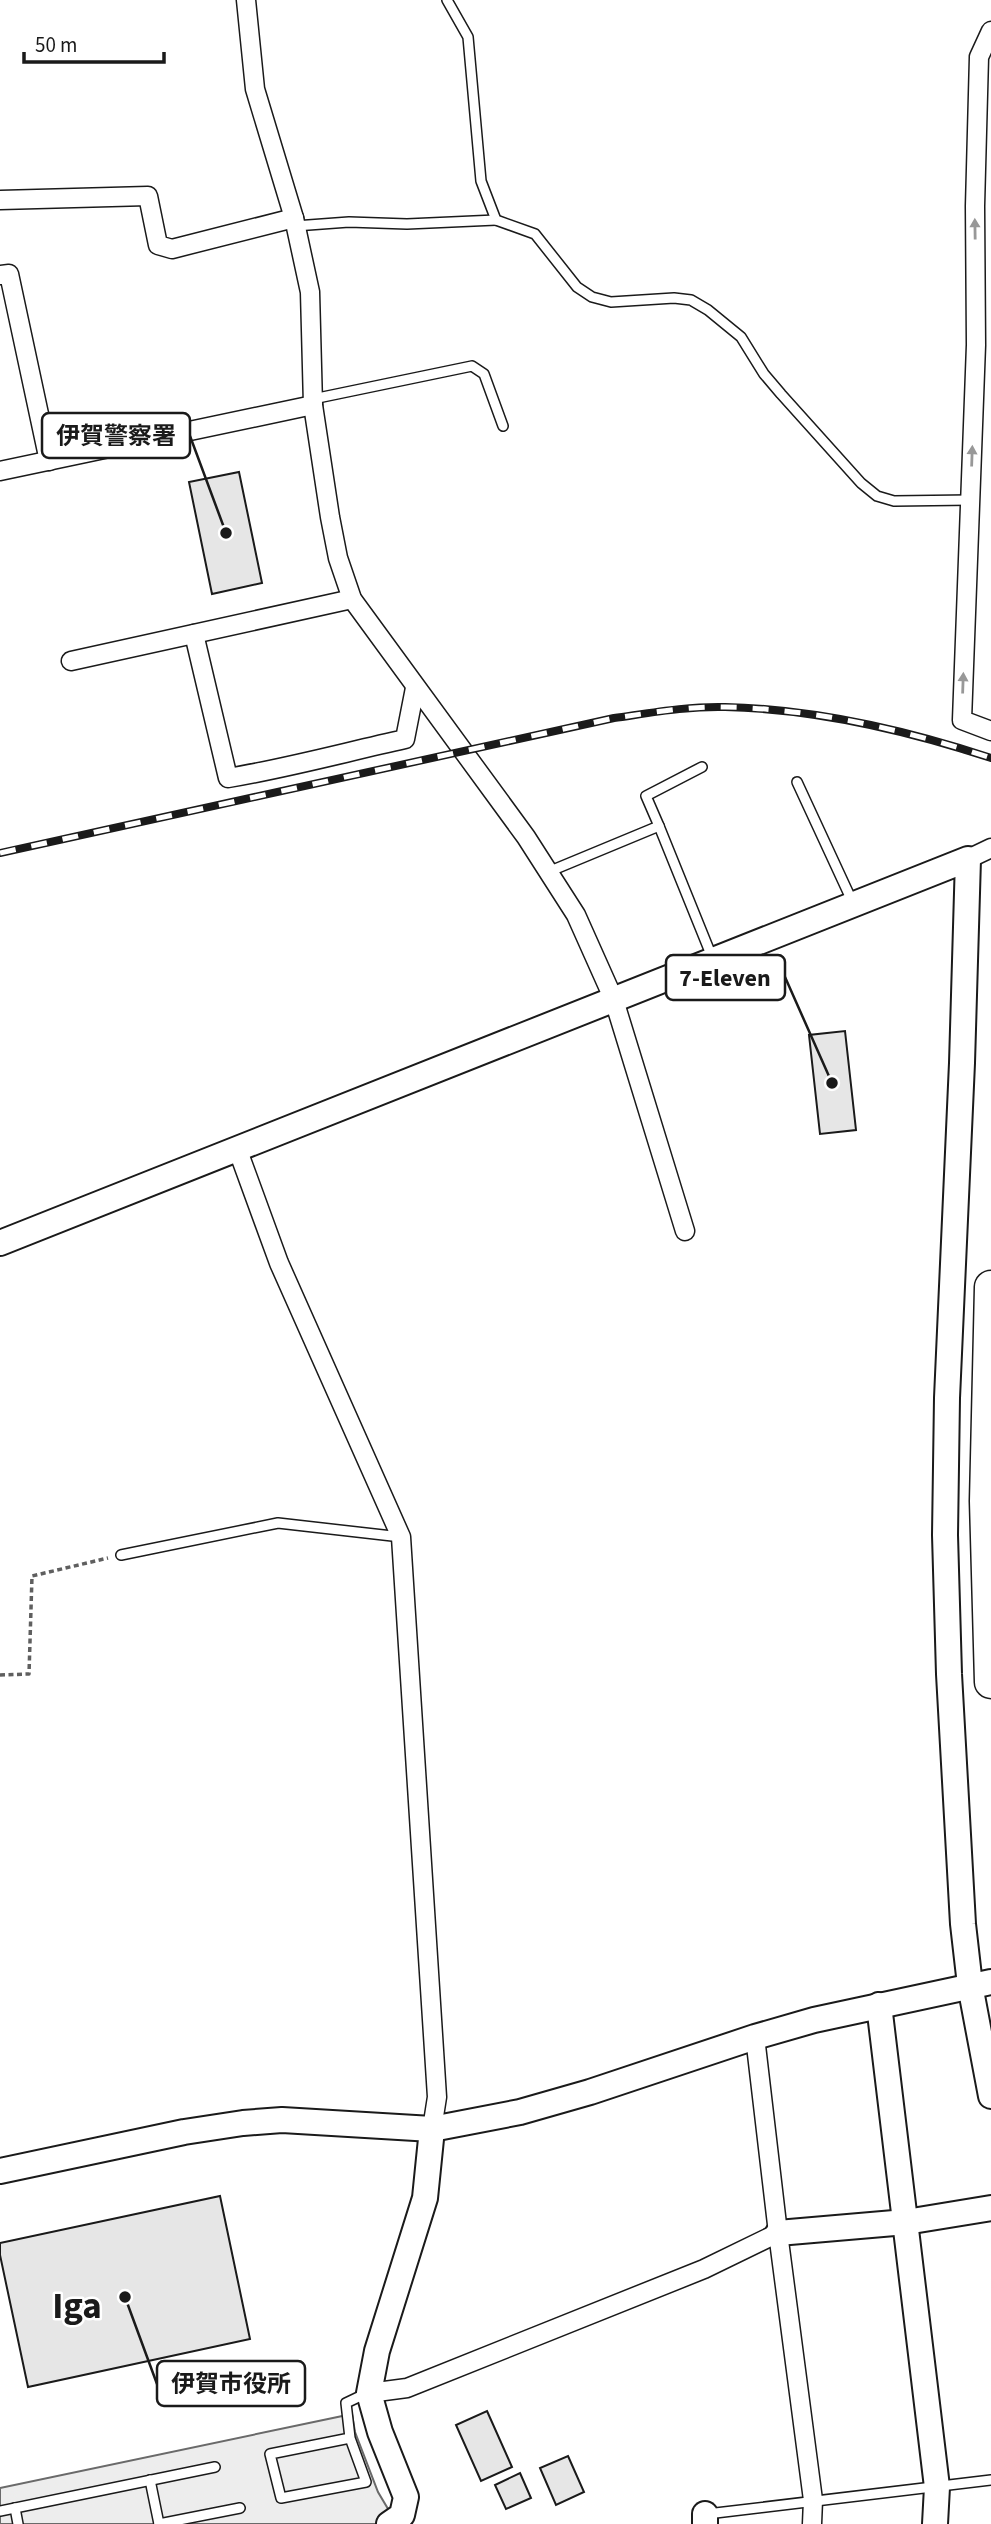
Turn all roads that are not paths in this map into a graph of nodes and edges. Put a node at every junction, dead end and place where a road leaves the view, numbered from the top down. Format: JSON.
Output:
{"nodes":[{"id":1,"x":246,"y":0,"type":"edge"},
{"id":2,"x":447,"y":0,"type":"edge"},
{"id":3,"x":991,"y":31,"type":"edge"},
{"id":4,"x":0,"y":200,"type":"edge"},
{"id":5,"x":496,"y":220,"type":"junction"},
{"id":6,"x":295,"y":222,"type":"junction"},
{"id":7,"x":0,"y":275,"type":"edge"},
{"id":8,"x":313,"y":402,"type":"junction"},
{"id":9,"x":503,"y":426,"type":"dead end"},
{"id":10,"x":49,"y":461,"type":"junction"},
{"id":11,"x":0,"y":471,"type":"edge"},
{"id":12,"x":971,"y":500,"type":"junction"},
{"id":13,"x":352,"y":600,"type":"junction"},
{"id":14,"x":194,"y":634,"type":"junction"},
{"id":15,"x":71,"y":661,"type":"dead end"},
{"id":16,"x":415,"y":688,"type":"junction"},
{"id":17,"x":991,"y":731,"type":"edge"},
{"id":18,"x":702,"y":767,"type":"dead end"},
{"id":19,"x":797,"y":782,"type":"dead end"},
{"id":20,"x":659,"y":826,"type":"junction"},
{"id":21,"x":991,"y":848,"type":"edge"},
{"id":22,"x":968,"y":859,"type":"junction"},
{"id":23,"x":548,"y":872,"type":"junction"},
{"id":24,"x":853,"y":903,"type":"junction"},
{"id":25,"x":713,"y":959,"type":"junction"},
{"id":26,"x":614,"y":1000,"type":"junction"},
{"id":27,"x":237,"y":1148,"type":"junction"},
{"id":28,"x":685,"y":1231,"type":"dead end"},
{"id":29,"x":0,"y":1243,"type":"edge"},
{"id":30,"x":991,"y":1287,"type":"edge"},
{"id":31,"x":401,"y":1537,"type":"junction"},
{"id":32,"x":121,"y":1555,"type":"road end"},
{"id":33,"x":991,"y":1682,"type":"edge"},
{"id":34,"x":981,"y":1983,"type":"edge"},
{"id":35,"x":879,"y":2005,"type":"junction"},
{"id":36,"x":755,"y":2037,"type":"junction"},
{"id":37,"x":991,"y":2096,"type":"edge"},
{"id":38,"x":432,"y":2129,"type":"junction"},
{"id":39,"x":0,"y":2171,"type":"edge"},
{"id":40,"x":991,"y":2208,"type":"edge"},
{"id":41,"x":906,"y":2222,"type":"junction"},
{"id":42,"x":778,"y":2233,"type":"junction"},
{"id":43,"x":369,"y":2393,"type":"junction"},
{"id":44,"x":351,"y":2438,"type":"junction"},
{"id":45,"x":215,"y":2467,"type":"dead end"},
{"id":46,"x":150,"y":2480,"type":"junction"},
{"id":47,"x":991,"y":2480,"type":"edge"},
{"id":48,"x":937,"y":2487,"type":"junction"},
{"id":49,"x":813,"y":2500,"type":"junction"},
{"id":50,"x":15,"y":2508,"type":"junction"},
{"id":51,"x":240,"y":2508,"type":"dead end"},
{"id":52,"x":0,"y":2511,"type":"edge"},
{"id":53,"x":705,"y":2519,"type":"edge"},
{"id":54,"x":401,"y":2521,"type":"edge"},
{"id":55,"x":18,"y":2524,"type":"edge"},
{"id":56,"x":159,"y":2524,"type":"edge"},
{"id":57,"x":812,"y":2524,"type":"edge"},
{"id":58,"x":934,"y":2524,"type":"edge"}],
"edges":[{"from":1,"to":6,"type":"street"},
{"from":2,"to":5,"type":"lane"},
{"from":12,"to":3,"type":"street","one_way":true},
{"from":4,"to":6,"type":"street"},
{"from":5,"to":6,"type":"lane"},
{"from":5,"to":12,"type":"lane"},
{"from":6,"to":8,"type":"street"},
{"from":7,"to":10,"type":"street"},
{"from":8,"to":9,"type":"lane"},
{"from":8,"to":10,"type":"street"},
{"from":8,"to":13,"type":"street"},
{"from":10,"to":11,"type":"street"},
{"from":17,"to":12,"type":"street","one_way":true},
{"from":13,"to":14,"type":"street"},
{"from":13,"to":16,"type":"street"},
{"from":14,"to":15,"type":"street"},
{"from":14,"to":16,"type":"street"},
{"from":16,"to":23,"type":"street"},
{"from":18,"to":20,"type":"lane"},
{"from":19,"to":24,"type":"lane"},
{"from":20,"to":23,"type":"lane"},
{"from":20,"to":25,"type":"lane"},
{"from":21,"to":22,"type":"street"},
{"from":22,"to":24,"type":"street"},
{"from":22,"to":34,"type":"street"},
{"from":23,"to":26,"type":"street"},
{"from":24,"to":25,"type":"street"},
{"from":25,"to":26,"type":"street"},
{"from":26,"to":27,"type":"street"},
{"from":26,"to":28,"type":"street"},
{"from":27,"to":29,"type":"street"},
{"from":27,"to":31,"type":"street"},
{"from":30,"to":33,"type":"highway"},
{"from":31,"to":32,"type":"lane"},
{"from":31,"to":38,"type":"street"},
{"from":34,"to":35,"type":"street"},
{"from":34,"to":37,"type":"street"},
{"from":35,"to":36,"type":"street"},
{"from":35,"to":41,"type":"street"},
{"from":36,"to":38,"type":"street"},
{"from":36,"to":42,"type":"street"},
{"from":38,"to":39,"type":"street"},
{"from":38,"to":43,"type":"street"},
{"from":40,"to":41,"type":"street"},
{"from":41,"to":42,"type":"street"},
{"from":41,"to":48,"type":"street"},
{"from":42,"to":43,"type":"street"},
{"from":42,"to":49,"type":"street"},
{"from":43,"to":44,"type":"lane"},
{"from":43,"to":54,"type":"street"},
{"from":44,"to":44,"type":"lane"},
{"from":45,"to":46,"type":"lane"},
{"from":46,"to":50,"type":"lane"},
{"from":46,"to":56,"type":"lane"},
{"from":47,"to":48,"type":"lane"},
{"from":48,"to":49,"type":"lane"},
{"from":48,"to":58,"type":"street"},
{"from":49,"to":53,"type":"lane"},
{"from":49,"to":57,"type":"street"},
{"from":50,"to":52,"type":"lane"},
{"from":50,"to":55,"type":"lane"},
{"from":51,"to":56,"type":"lane"}]}
